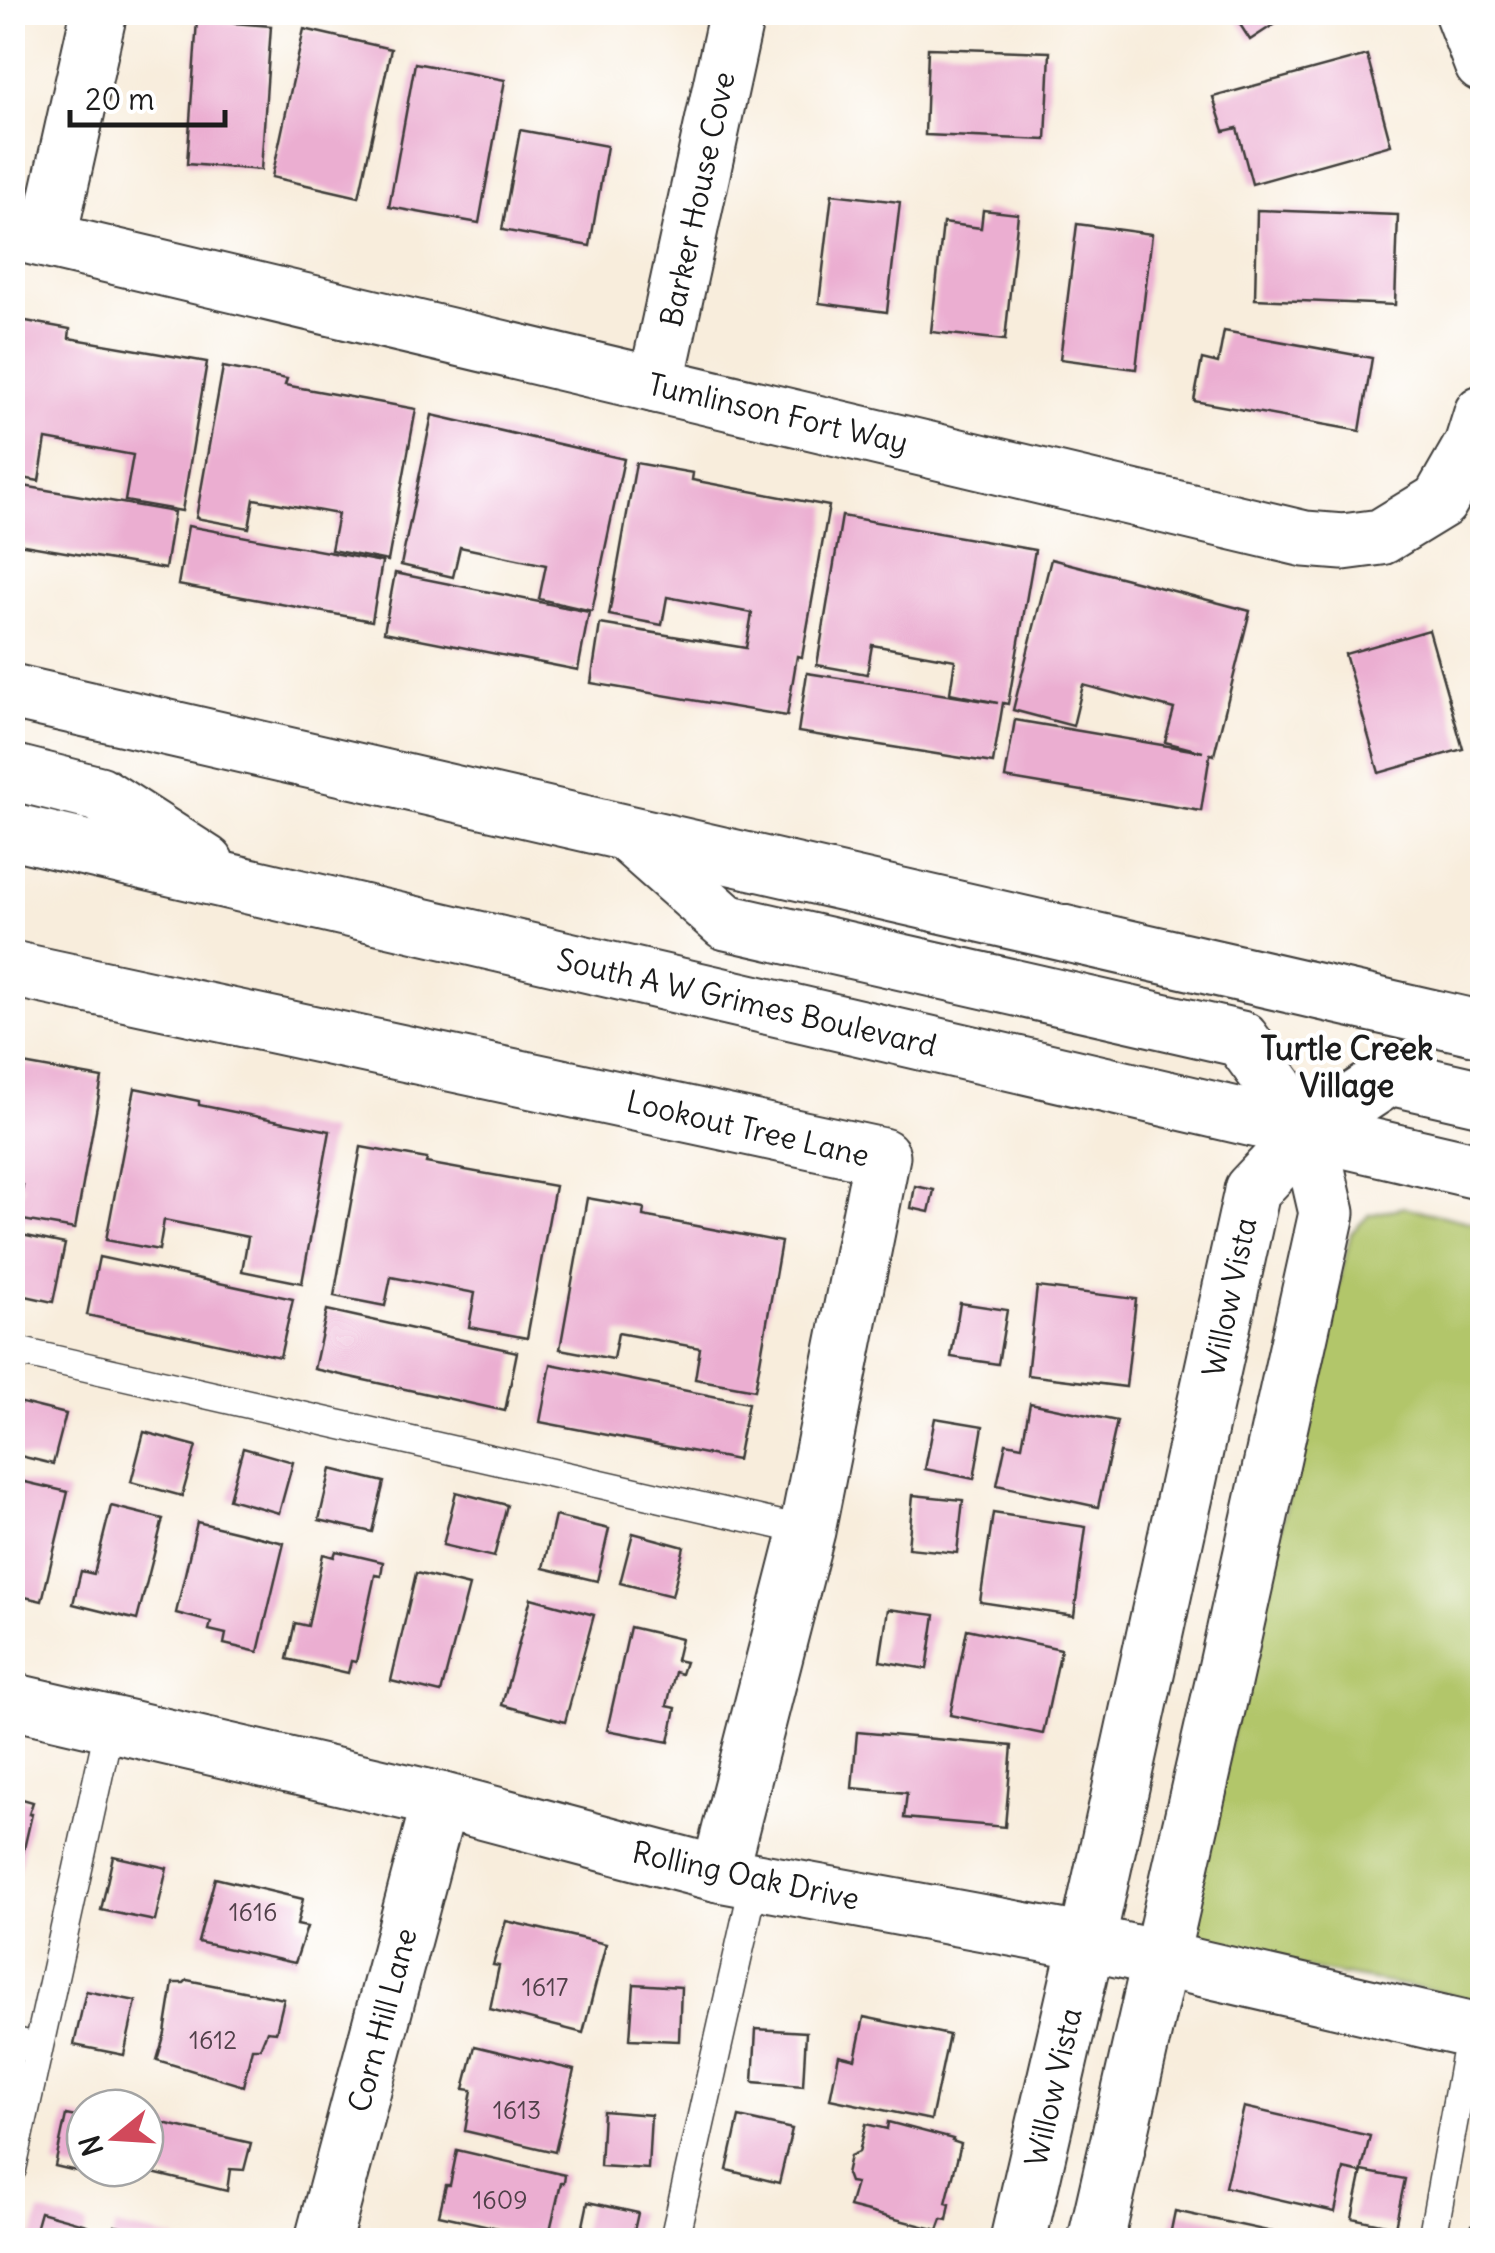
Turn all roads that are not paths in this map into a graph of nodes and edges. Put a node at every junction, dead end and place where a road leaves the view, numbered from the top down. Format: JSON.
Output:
{"nodes":[{"id":1,"x":99,"y":12,"type":"edge"},
{"id":2,"x":738,"y":12,"type":"edge"},
{"id":3,"x":1462,"y":12,"type":"edge"},
{"id":4,"x":1482,"y":64,"type":"edge"},
{"id":5,"x":30,"y":236,"type":"edge"},
{"id":6,"x":656,"y":384,"type":"junction"},
{"id":7,"x":1482,"y":412,"type":"edge"},
{"id":8,"x":12,"y":692,"type":"edge"},
{"id":9,"x":12,"y":772,"type":"edge"},
{"id":10,"x":12,"y":831,"type":"edge"},
{"id":11,"x":625,"y":833,"type":"junction"},
{"id":12,"x":238,"y":884,"type":"junction"},
{"id":13,"x":12,"y":970,"type":"edge"},
{"id":14,"x":1482,"y":1029,"type":"edge"},
{"id":15,"x":1482,"y":1098,"type":"edge"},
{"id":16,"x":1308,"y":1132,"type":"junction"},
{"id":17,"x":1482,"y":1172,"type":"edge"},
{"id":18,"x":12,"y":1350,"type":"edge"},
{"id":19,"x":807,"y":1531,"type":"junction"},
{"id":20,"x":12,"y":1701,"type":"edge"},
{"id":21,"x":110,"y":1722,"type":"junction"},
{"id":22,"x":440,"y":1800,"type":"junction"},
{"id":23,"x":737,"y":1877,"type":"junction"},
{"id":24,"x":1087,"y":1942,"type":"junction"},
{"id":25,"x":1160,"y":1959,"type":"junction"},
{"id":26,"x":1476,"y":2032,"type":"edge"},
{"id":27,"x":25,"y":2044,"type":"edge"},
{"id":28,"x":12,"y":2170,"type":"edge"},
{"id":29,"x":324,"y":2240,"type":"edge"},
{"id":30,"x":674,"y":2240,"type":"edge"},
{"id":31,"x":1018,"y":2240,"type":"edge"},
{"id":32,"x":1096,"y":2240,"type":"edge"},
{"id":33,"x":1432,"y":2240,"type":"edge"}],
"edges":[{"from":1,"to":5,"type":"street"},
{"from":2,"to":6,"type":"street","name":"Barker House Cove"},
{"from":3,"to":4,"type":"street"},
{"from":5,"to":6,"type":"street","name":"Tumlinson Fort Way"},
{"from":6,"to":7,"type":"street","name":"Tumlinson Fort Way"},
{"from":8,"to":11,"type":"street"},
{"from":9,"to":12,"type":"street"},
{"from":10,"to":12,"type":"street","name":"South A W Grimes Boulevard"},
{"from":11,"to":14,"type":"street"},
{"from":11,"to":16,"type":"street"},
{"from":12,"to":16,"type":"street","name":"South A W Grimes Boulevard"},
{"from":13,"to":19,"type":"street","name":"Lookout Tree Lane"},
{"from":15,"to":16,"type":"street","name":"Willow Vista"},
{"from":16,"to":17,"type":"street","name":"South A W Grimes Boulevard"},
{"from":16,"to":24,"type":"street","name":"Willow Vista"},
{"from":16,"to":25,"type":"street"},
{"from":18,"to":19,"type":"lane"},
{"from":19,"to":23,"type":"street","name":"Lookout Tree Lane"},
{"from":20,"to":21,"type":"street","name":"Rolling Oak Drive"},
{"from":21,"to":22,"type":"street","name":"Rolling Oak Drive"},
{"from":21,"to":27,"type":"lane"},
{"from":22,"to":23,"type":"street","name":"Rolling Oak Drive"},
{"from":22,"to":29,"type":"street","name":"Corn Hill Lane"},
{"from":23,"to":24,"type":"street","name":"Rolling Oak Drive"},
{"from":23,"to":30,"type":"lane"},
{"from":24,"to":25,"type":"street","name":"Rolling Oak Drive"},
{"from":24,"to":31,"type":"street","name":"Willow Vista"},
{"from":25,"to":26,"type":"street","name":"Rolling Oak Drive"},
{"from":25,"to":32,"type":"street"},
{"from":26,"to":33,"type":"lane"},
{"from":27,"to":28,"type":"lane"}]}
